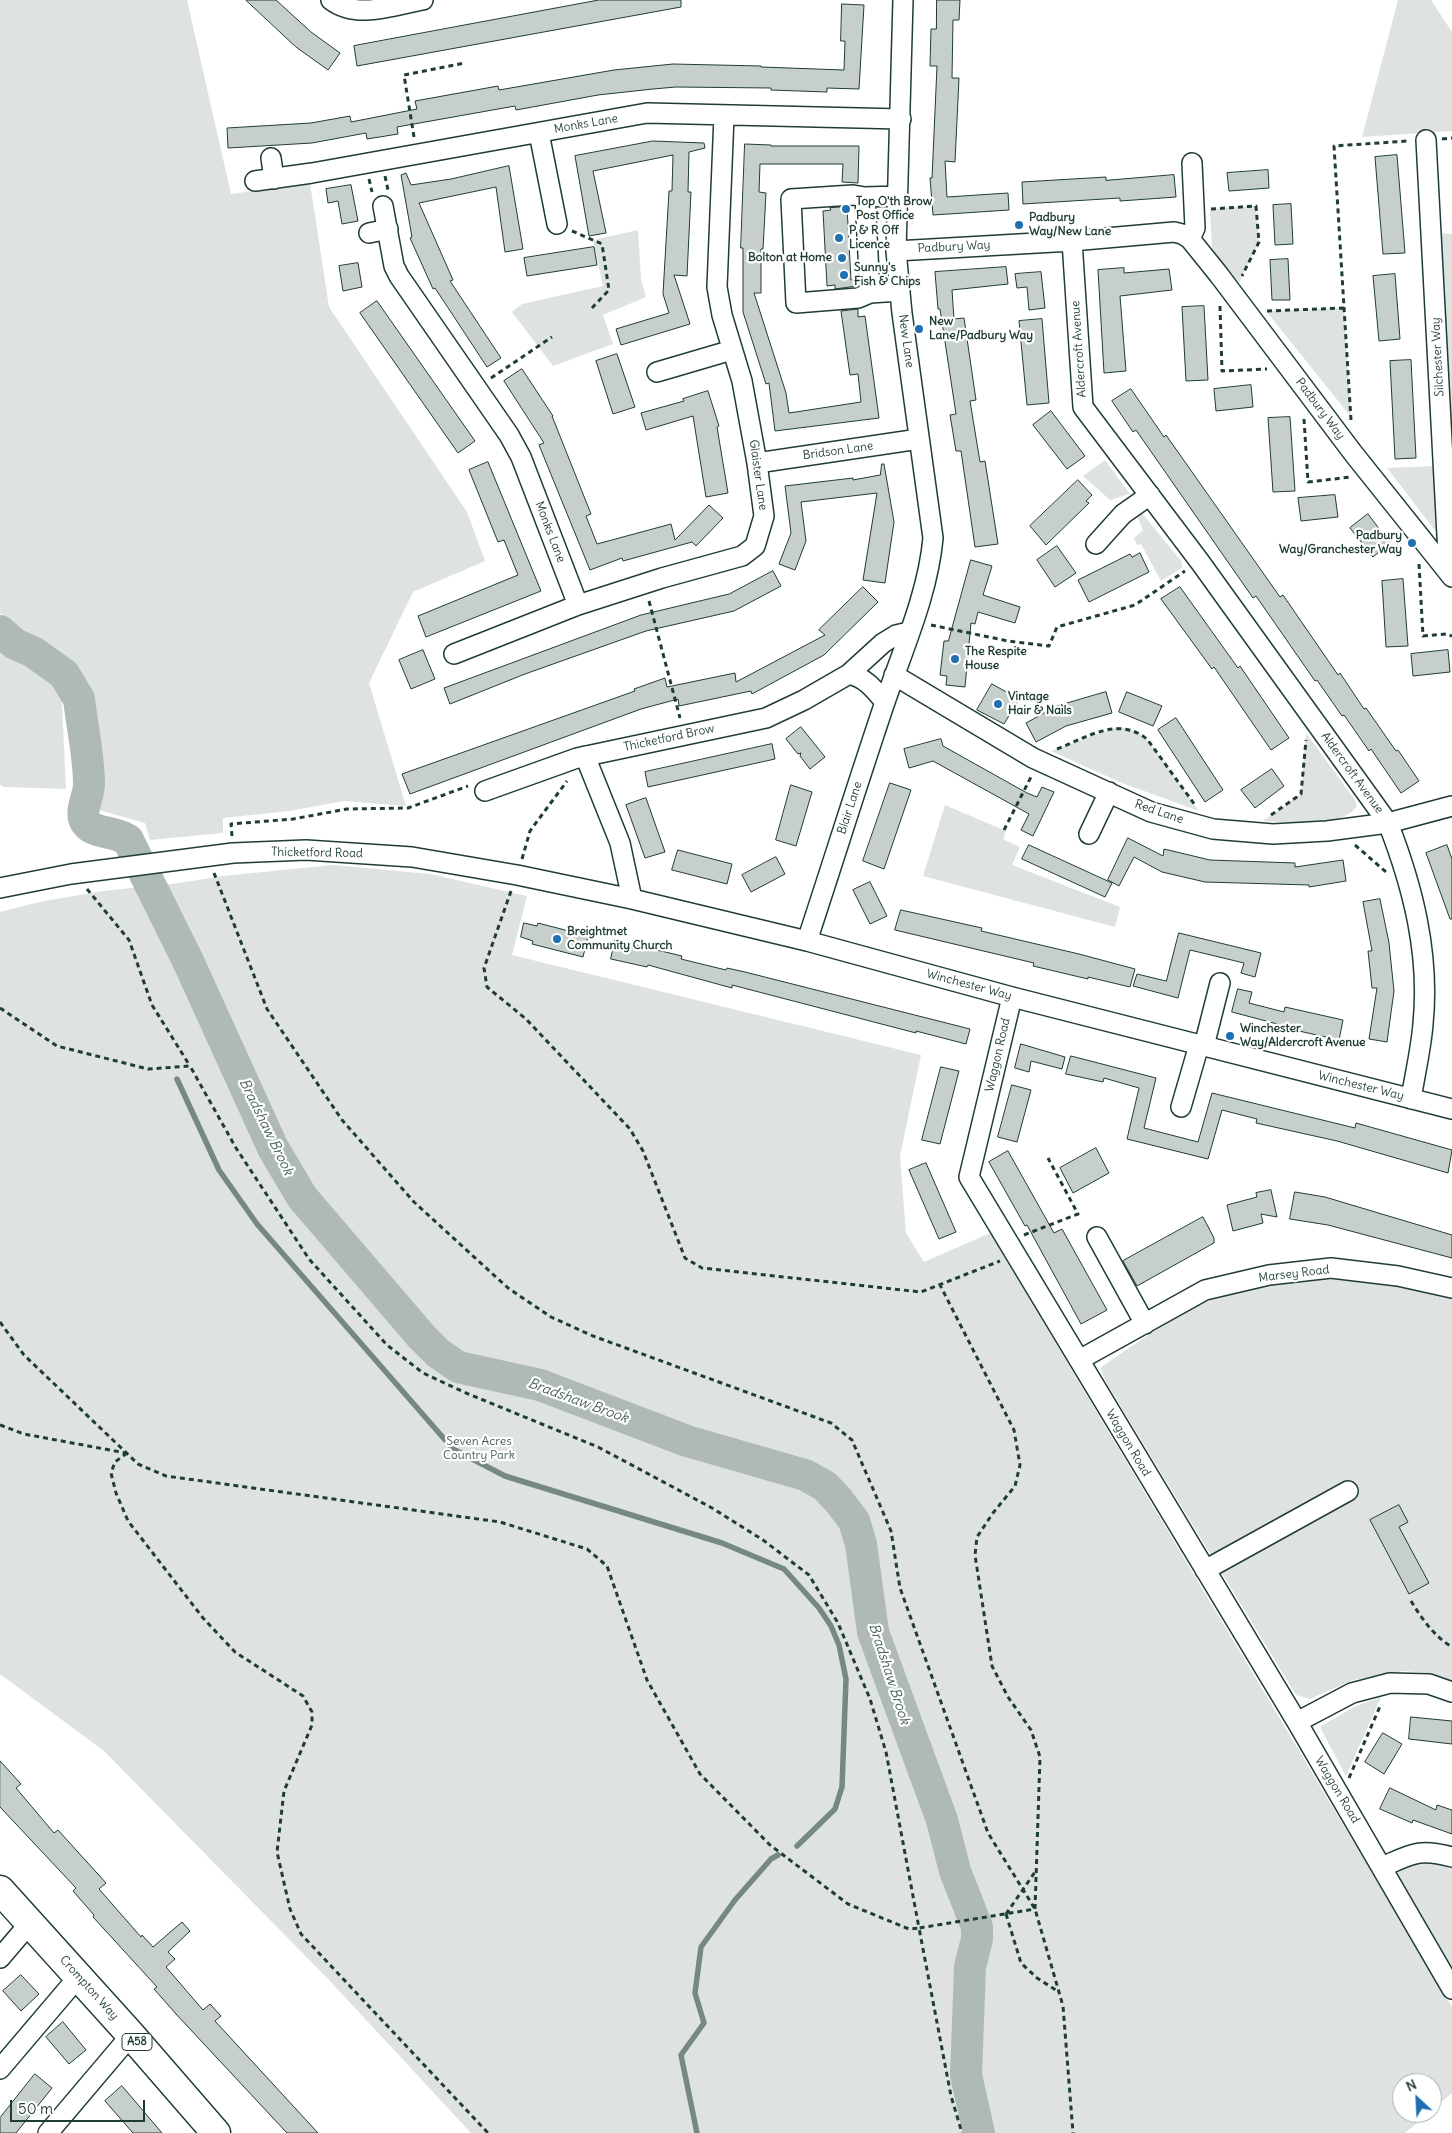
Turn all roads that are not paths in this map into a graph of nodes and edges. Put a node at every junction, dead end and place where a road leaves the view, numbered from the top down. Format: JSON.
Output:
{"nodes":[{"id":1,"x":332,"y":0,"type":"edge"},
{"id":2,"x":423,"y":0,"type":"edge"},
{"id":3,"x":903,"y":0,"type":"edge"},
{"id":4,"x":724,"y":116,"type":"junction"},
{"id":5,"x":901,"y":119,"type":"junction"},
{"id":6,"x":538,"y":133,"type":"junction"},
{"id":7,"x":1426,"y":140,"type":"road end"},
{"id":8,"x":271,"y":158,"type":"dead end"},
{"id":9,"x":1192,"y":163,"type":"dead end"},
{"id":10,"x":274,"y":179,"type":"junction"},
{"id":11,"x":255,"y":182,"type":"dead end"},
{"id":12,"x":897,"y":196,"type":"junction"},
{"id":13,"x":865,"y":198,"type":"junction"},
{"id":14,"x":383,"y":206,"type":"road end"},
{"id":15,"x":557,"y":224,"type":"road end"},
{"id":16,"x":388,"y":229,"type":"junction"},
{"id":17,"x":369,"y":232,"type":"dead end"},
{"id":18,"x":1190,"y":240,"type":"junction"},
{"id":19,"x":1072,"y":241,"type":"junction"},
{"id":20,"x":896,"y":251,"type":"junction"},
{"id":21,"x":900,"y":291,"type":"junction"},
{"id":22,"x":870,"y":293,"type":"junction"},
{"id":23,"x":732,"y":350,"type":"junction"},
{"id":24,"x":657,"y":372,"type":"dead end"},
{"id":25,"x":919,"y":439,"type":"junction"},
{"id":26,"x":757,"y":463,"type":"junction"},
{"id":27,"x":1150,"y":495,"type":"junction"},
{"id":28,"x":1096,"y":544,"type":"dead end"},
{"id":29,"x":1450,"y":575,"type":"edge"},
{"id":30,"x":578,"y":605,"type":"junction"},
{"id":31,"x":911,"y":627,"type":"junction"},
{"id":32,"x":454,"y":654,"type":"dead end"},
{"id":33,"x":849,"y":674,"type":"junction"},
{"id":34,"x":894,"y":675,"type":"junction"},
{"id":35,"x":885,"y":702,"type":"junction"},
{"id":36,"x":581,"y":757,"type":"junction"},
{"id":37,"x":485,"y":791,"type":"road end"},
{"id":38,"x":1109,"y":792,"type":"junction"},
{"id":39,"x":1452,"y":806,"type":"edge"},
{"id":40,"x":1388,"y":823,"type":"junction"},
{"id":41,"x":1089,"y":834,"type":"dead end"},
{"id":42,"x":0,"y":888,"type":"edge"},
{"id":43,"x":632,"y":899,"type":"junction"},
{"id":44,"x":807,"y":942,"type":"junction"},
{"id":45,"x":1220,"y":983,"type":"dead end"},
{"id":46,"x":1012,"y":997,"type":"junction"},
{"id":47,"x":1201,"y":1045,"type":"junction"},
{"id":48,"x":1410,"y":1099,"type":"junction"},
{"id":49,"x":1181,"y":1107,"type":"dead end"},
{"id":50,"x":1452,"y":1110,"type":"edge"},
{"id":51,"x":1097,"y":1237,"type":"dead end"},
{"id":52,"x":1452,"y":1288,"type":"edge"},
{"id":53,"x":1145,"y":1324,"type":"junction"},
{"id":54,"x":1079,"y":1360,"type":"junction"},
{"id":55,"x":1348,"y":1491,"type":"dead end"},
{"id":56,"x":1205,"y":1570,"type":"junction"},
{"id":57,"x":1452,"y":1692,"type":"edge"},
{"id":58,"x":1297,"y":1722,"type":"junction"},
{"id":59,"x":1452,"y":1857,"type":"edge"},
{"id":60,"x":1382,"y":1867,"type":"junction"},
{"id":61,"x":0,"y":1890,"type":"edge"},
{"id":62,"x":30,"y":1923,"type":"junction"},
{"id":63,"x":0,"y":1958,"type":"edge"},
{"id":64,"x":79,"y":1976,"type":"junction"},
{"id":65,"x":1452,"y":1989,"type":"edge"},
{"id":66,"x":131,"y":2035,"type":"junction"},
{"id":67,"x":0,"y":2069,"type":"edge"},
{"id":68,"x":48,"y":2133,"type":"edge"},
{"id":69,"x":216,"y":2133,"type":"edge"}],
"edges":[{"from":1,"to":2,"type":"street"},
{"from":3,"to":5,"type":"street","name":"New Lane"},
{"from":4,"to":5,"type":"street","name":"Monks Lane"},
{"from":4,"to":6,"type":"street","name":"Monks Lane"},
{"from":4,"to":23,"type":"street","name":"Glaister Lane"},
{"from":5,"to":12,"type":"street","name":"New Lane"},
{"from":6,"to":10,"type":"street","name":"Monks Lane"},
{"from":6,"to":15,"type":"street"},
{"from":7,"to":29,"type":"street","name":"Silchester Way"},
{"from":8,"to":10,"type":"street"},
{"from":9,"to":18,"type":"street"},
{"from":10,"to":11,"type":"street","name":"Monks Lane"},
{"from":12,"to":13,"type":"street"},
{"from":12,"to":20,"type":"street","name":"New Lane"},
{"from":13,"to":22,"type":"street"},
{"from":13,"to":22,"type":"street"},
{"from":14,"to":16,"type":"street","name":"Monks Lane"},
{"from":16,"to":17,"type":"street"},
{"from":16,"to":30,"type":"street","name":"Monks Lane"},
{"from":18,"to":19,"type":"street","name":"Padbury Way"},
{"from":18,"to":29,"type":"street","name":"Padbury Way"},
{"from":19,"to":20,"type":"street","name":"Padbury Way"},
{"from":19,"to":27,"type":"street","name":"Aldercroft Avenue"},
{"from":20,"to":21,"type":"street","name":"New Lane"},
{"from":21,"to":22,"type":"street"},
{"from":21,"to":25,"type":"street","name":"New Lane"},
{"from":23,"to":24,"type":"street"},
{"from":23,"to":26,"type":"street","name":"Glaister Lane"},
{"from":25,"to":26,"type":"street","name":"Bridson Lane"},
{"from":25,"to":31,"type":"street","name":"New Lane"},
{"from":26,"to":30,"type":"street","name":"Glaister Lane"},
{"from":27,"to":28,"type":"street"},
{"from":27,"to":40,"type":"street","name":"Aldercroft Avenue"},
{"from":30,"to":32,"type":"street","name":"Glaister Lane"},
{"from":31,"to":33,"type":"street","name":"Thicketford Brow"},
{"from":31,"to":34,"type":"street","name":"New Lane"},
{"from":33,"to":35,"type":"street"},
{"from":33,"to":36,"type":"street","name":"Thicketford Brow"},
{"from":34,"to":35,"type":"street","name":"Blair Lane"},
{"from":34,"to":38,"type":"street","name":"Red Lane"},
{"from":35,"to":44,"type":"street","name":"Blair Lane"},
{"from":36,"to":37,"type":"street","name":"Thicketford Brow"},
{"from":36,"to":43,"type":"street"},
{"from":38,"to":40,"type":"street","name":"Red Lane"},
{"from":38,"to":41,"type":"street"},
{"from":39,"to":40,"type":"street","name":"Red Lane"},
{"from":40,"to":48,"type":"street","name":"Aldercroft Avenue"},
{"from":42,"to":43,"type":"street","name":"Thicketford Road"},
{"from":43,"to":44,"type":"street","name":"Winchester Way"},
{"from":44,"to":46,"type":"street","name":"Winchester Way"},
{"from":45,"to":47,"type":"street"},
{"from":46,"to":47,"type":"street","name":"Winchester Way"},
{"from":46,"to":54,"type":"street","name":"Waggon Road"},
{"from":47,"to":48,"type":"street","name":"Winchester Way"},
{"from":47,"to":49,"type":"street"},
{"from":48,"to":50,"type":"street","name":"Winchester Way"},
{"from":51,"to":53,"type":"street"},
{"from":52,"to":53,"type":"street","name":"Marsey Road"},
{"from":53,"to":54,"type":"street","name":"Marsey Road"},
{"from":54,"to":56,"type":"street","name":"Waggon Road"},
{"from":55,"to":56,"type":"street"},
{"from":56,"to":58,"type":"street","name":"Waggon Road"},
{"from":57,"to":58,"type":"street"},
{"from":58,"to":60,"type":"street","name":"Waggon Road"},
{"from":59,"to":60,"type":"street"},
{"from":60,"to":65,"type":"street","name":"Waggon Road"},
{"from":61,"to":62,"type":"highway","name":"Crompton Way","number":"A58"},
{"from":62,"to":63,"type":"street"},
{"from":62,"to":64,"type":"highway","name":"Crompton Way","number":"A58"},
{"from":64,"to":66,"type":"highway","name":"Crompton Way","number":"A58"},
{"from":64,"to":67,"type":"street"},
{"from":66,"to":68,"type":"street"},
{"from":66,"to":69,"type":"highway","name":"Crompton Way","number":"A58"}]}
